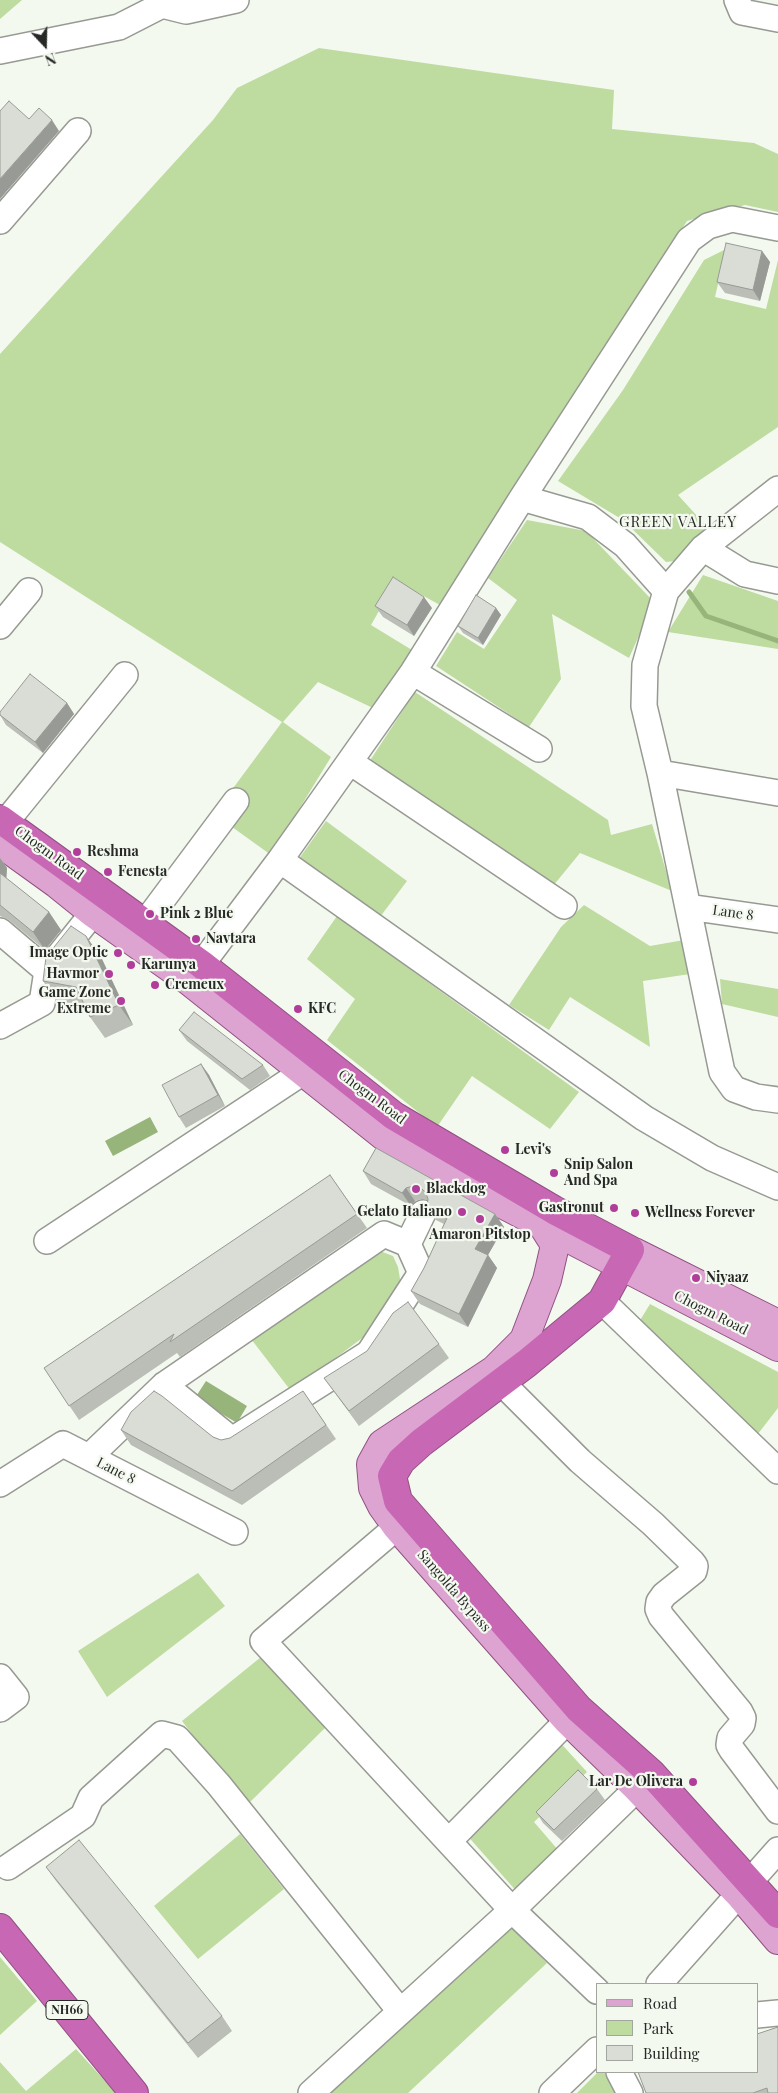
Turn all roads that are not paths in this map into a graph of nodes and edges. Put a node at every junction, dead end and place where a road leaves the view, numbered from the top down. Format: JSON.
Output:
{"nodes":[{"id":1,"x":236,"y":0,"type":"edge"},
{"id":2,"x":737,"y":0,"type":"edge"},
{"id":3,"x":164,"y":2,"type":"edge"},
{"id":4,"x":778,"y":19,"type":"edge"},
{"id":5,"x":0,"y":51,"type":"edge"},
{"id":6,"x":78,"y":131,"type":"dead end"},
{"id":7,"x":0,"y":220,"type":"edge"},
{"id":8,"x":778,"y":228,"type":"edge"},
{"id":9,"x":778,"y":490,"type":"edge"},
{"id":10,"x":522,"y":498,"type":"junction"},
{"id":11,"x":703,"y":548,"type":"junction"},
{"id":12,"x":778,"y":581,"type":"edge"},
{"id":13,"x":666,"y":590,"type":"junction"},
{"id":14,"x":29,"y":591,"type":"dead end"},
{"id":15,"x":0,"y":626,"type":"edge"},
{"id":16,"x":413,"y":672,"type":"junction"},
{"id":17,"x":125,"y":675,"type":"dead end"},
{"id":18,"x":539,"y":749,"type":"dead end"},
{"id":19,"x":350,"y":762,"type":"junction"},
{"id":20,"x":660,"y":773,"type":"junction"},
{"id":21,"x":778,"y":792,"type":"edge"},
{"id":22,"x":236,"y":801,"type":"dead end"},
{"id":23,"x":1,"y":828,"type":"edge"},
{"id":24,"x":280,"y":860,"type":"junction"},
{"id":25,"x":564,"y":906,"type":"dead end"},
{"id":26,"x":688,"y":907,"type":"junction"},
{"id":27,"x":93,"y":913,"type":"junction"},
{"id":28,"x":778,"y":920,"type":"edge"},
{"id":29,"x":145,"y":923,"type":"junction"},
{"id":30,"x":0,"y":931,"type":"edge"},
{"id":31,"x":47,"y":972,"type":"junction"},
{"id":32,"x":195,"y":973,"type":"junction"},
{"id":33,"x":0,"y":1026,"type":"edge"},
{"id":34,"x":303,"y":1072,"type":"junction"},
{"id":35,"x":778,"y":1100,"type":"edge"},
{"id":36,"x":778,"y":1187,"type":"edge"},
{"id":37,"x":423,"y":1213,"type":"dead end"},
{"id":38,"x":543,"y":1226,"type":"junction"},
{"id":39,"x":47,"y":1242,"type":"dead end"},
{"id":40,"x":408,"y":1244,"type":"junction"},
{"id":41,"x":626,"y":1259,"type":"junction"},
{"id":42,"x":602,"y":1301,"type":"junction"},
{"id":43,"x":778,"y":1324,"type":"edge"},
{"id":44,"x":778,"y":1347,"type":"edge"},
{"id":45,"x":502,"y":1382,"type":"junction"},
{"id":46,"x":164,"y":1385,"type":"junction"},
{"id":47,"x":89,"y":1457,"type":"junction"},
{"id":48,"x":778,"y":1471,"type":"edge"},
{"id":49,"x":0,"y":1484,"type":"edge"},
{"id":50,"x":404,"y":1521,"type":"junction"},
{"id":51,"x":235,"y":1532,"type":"dead end"},
{"id":52,"x":0,"y":1678,"type":"edge"},
{"id":53,"x":0,"y":1709,"type":"edge"},
{"id":54,"x":573,"y":1715,"type":"junction"},
{"id":55,"x":645,"y":1781,"type":"junction"},
{"id":56,"x":778,"y":1811,"type":"edge"},
{"id":57,"x":449,"y":1841,"type":"junction"},
{"id":58,"x":778,"y":1850,"type":"edge"},
{"id":59,"x":8,"y":1867,"type":"dead end"},
{"id":60,"x":744,"y":1888,"type":"junction"},
{"id":61,"x":512,"y":1910,"type":"junction"},
{"id":62,"x":778,"y":1914,"type":"edge"},
{"id":63,"x":0,"y":1928,"type":"edge"},
{"id":64,"x":778,"y":1940,"type":"edge"},
{"id":65,"x":660,"y":1983,"type":"edge"},
{"id":66,"x":596,"y":1990,"type":"edge"},
{"id":67,"x":400,"y":2011,"type":"junction"},
{"id":68,"x":778,"y":2013,"type":"edge"},
{"id":69,"x":758,"y":2015,"type":"edge"},
{"id":70,"x":596,"y":2051,"type":"edge"},
{"id":71,"x":620,"y":2073,"type":"edge"},
{"id":72,"x":134,"y":2093,"type":"edge"},
{"id":73,"x":311,"y":2093,"type":"edge"},
{"id":74,"x":552,"y":2093,"type":"edge"},
{"id":75,"x":630,"y":2093,"type":"edge"}],
"edges":[{"from":1,"to":3,"type":"street"},
{"from":2,"to":4,"type":"street"},
{"from":3,"to":5,"type":"street"},
{"from":6,"to":7,"type":"street"},
{"from":8,"to":10,"type":"street"},
{"from":9,"to":11,"type":"street"},
{"from":10,"to":13,"type":"street"},
{"from":10,"to":16,"type":"street"},
{"from":11,"to":12,"type":"street"},
{"from":11,"to":13,"type":"street"},
{"from":13,"to":20,"type":"street"},
{"from":14,"to":15,"type":"street"},
{"from":16,"to":18,"type":"street"},
{"from":16,"to":19,"type":"street"},
{"from":17,"to":23,"type":"street"},
{"from":19,"to":24,"type":"street"},
{"from":19,"to":25,"type":"street"},
{"from":20,"to":21,"type":"street"},
{"from":20,"to":26,"type":"street"},
{"from":22,"to":29,"type":"street"},
{"from":23,"to":27,"type":"main road","name":"Chogm Road"},
{"from":23,"to":29,"type":"highway","name":"Chogm Road"},
{"from":24,"to":32,"type":"street"},
{"from":24,"to":36,"type":"street"},
{"from":26,"to":28,"type":"street","name":"Lane 8"},
{"from":26,"to":35,"type":"street"},
{"from":27,"to":31,"type":"street"},
{"from":27,"to":32,"type":"main road","name":"Chogm Road"},
{"from":29,"to":32,"type":"highway","name":"Chogm Road"},
{"from":30,"to":31,"type":"street"},
{"from":31,"to":33,"type":"street"},
{"from":32,"to":34,"type":"main road","name":"Chogm Road"},
{"from":32,"to":41,"type":"highway","name":"Chogm Road"},
{"from":34,"to":38,"type":"main road","name":"Chogm Road"},
{"from":34,"to":39,"type":"street"},
{"from":37,"to":40,"type":"street"},
{"from":38,"to":41,"type":"main road","name":"Chogm Road"},
{"from":38,"to":50,"type":"main road","name":"Sangolda Bypass"},
{"from":40,"to":46,"type":"street"},
{"from":40,"to":46,"type":"street"},
{"from":41,"to":42,"type":"highway","name":"Sangolda Bypass"},
{"from":41,"to":43,"type":"main road","name":"Chogm Road"},
{"from":41,"to":44,"type":"main road","name":"Chogm Road"},
{"from":42,"to":45,"type":"highway","name":"Sangolda Bypass"},
{"from":42,"to":48,"type":"street"},
{"from":45,"to":50,"type":"highway","name":"Sangolda Bypass"},
{"from":45,"to":56,"type":"street"},
{"from":46,"to":47,"type":"street"},
{"from":47,"to":49,"type":"street","name":"Lane 8"},
{"from":47,"to":51,"type":"street","name":"Lane 8"},
{"from":50,"to":54,"type":"highway","name":"Sangolda Bypass"},
{"from":50,"to":57,"type":"street"},
{"from":52,"to":53,"type":"street"},
{"from":54,"to":55,"type":"highway","name":"Sangolda Bypass"},
{"from":54,"to":57,"type":"street"},
{"from":55,"to":60,"type":"highway","name":"Sangolda Bypass"},
{"from":55,"to":61,"type":"street"},
{"from":57,"to":61,"type":"street"},
{"from":58,"to":60,"type":"street"},
{"from":59,"to":67,"type":"street"},
{"from":60,"to":62,"type":"highway","name":"Sangolda Bypass"},
{"from":60,"to":64,"type":"main road","name":"Sangolda Bypass"},
{"from":60,"to":65,"type":"street"},
{"from":61,"to":66,"type":"street"},
{"from":61,"to":67,"type":"street"},
{"from":63,"to":72,"type":"highway","number":"NH66"},
{"from":67,"to":73,"type":"street"},
{"from":68,"to":69,"type":"street"},
{"from":70,"to":74,"type":"street"},
{"from":71,"to":75,"type":"street"}]}
